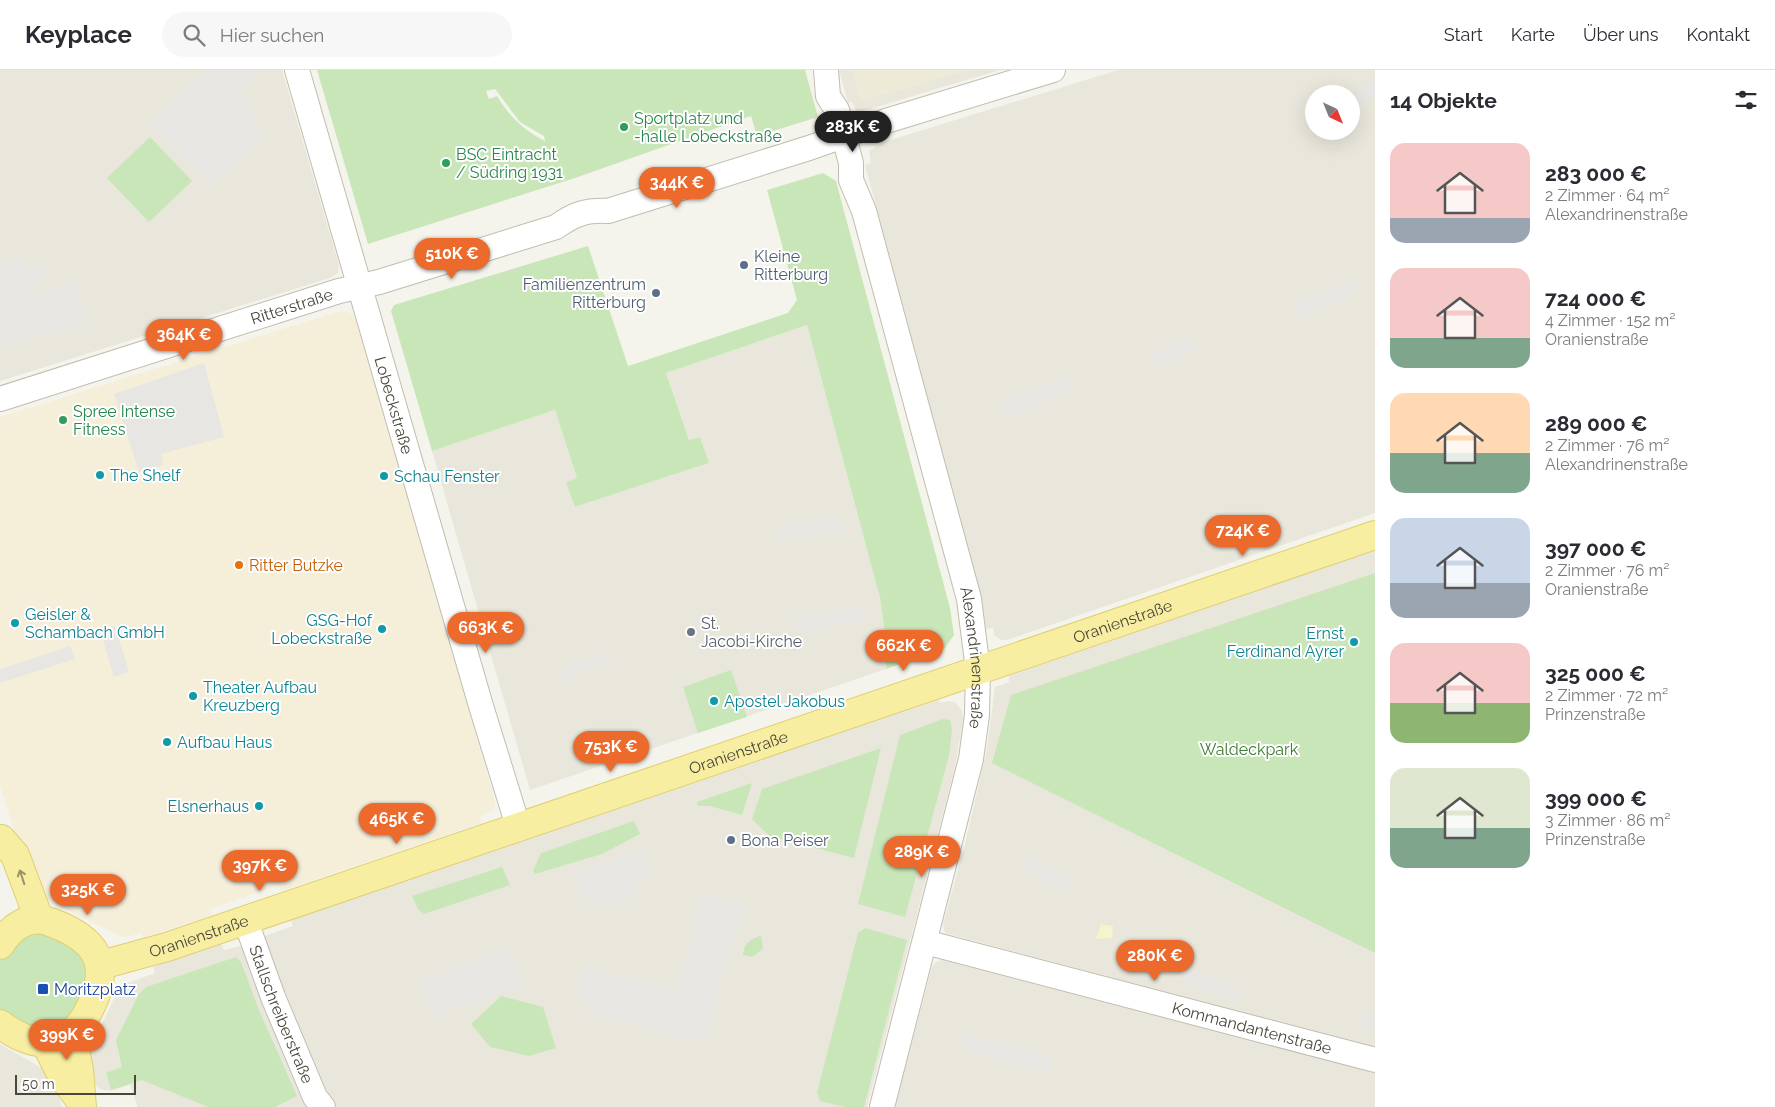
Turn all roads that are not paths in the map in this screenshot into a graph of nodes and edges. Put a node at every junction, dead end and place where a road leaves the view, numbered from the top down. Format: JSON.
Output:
{"nodes":[{"id":1,"x":297,"y":70,"type":"edge"},
{"id":2,"x":1053,"y":70,"type":"edge"},
{"id":3,"x":826,"y":72,"type":"edge"},
{"id":4,"x":844,"y":136,"type":"junction"},
{"id":5,"x":359,"y":287,"type":"junction"},
{"id":6,"x":0,"y":399,"type":"edge"},
{"id":7,"x":1375,"y":535,"type":"edge"},
{"id":8,"x":978,"y":670,"type":"junction"},
{"id":9,"x":518,"y":826,"type":"junction"},
{"id":10,"x":0,"y":840,"type":"edge"},
{"id":11,"x":0,"y":868,"type":"edge"},
{"id":12,"x":245,"y":920,"type":"junction"},
{"id":13,"x":18,"y":930,"type":"edge"},
{"id":14,"x":925,"y":942,"type":"junction"},
{"id":15,"x":101,"y":966,"type":"junction"},
{"id":16,"x":0,"y":1024,"type":"edge"},
{"id":17,"x":72,"y":1035,"type":"junction"},
{"id":18,"x":46,"y":1044,"type":"junction"},
{"id":19,"x":1375,"y":1060,"type":"edge"},
{"id":20,"x":81,"y":1103,"type":"edge"},
{"id":21,"x":323,"y":1107,"type":"edge"},
{"id":22,"x":882,"y":1107,"type":"edge"}],
"edges":[{"from":1,"to":5,"type":"street","name":"Lobeckstraße"},
{"from":2,"to":4,"type":"street","name":"Ritterstraße"},
{"from":3,"to":4,"type":"street","name":"Alexandrinenstraße"},
{"from":4,"to":5,"type":"street","name":"Ritterstraße"},
{"from":4,"to":8,"type":"street","name":"Alexandrinenstraße"},
{"from":5,"to":6,"type":"street","name":"Ritterstraße"},
{"from":5,"to":9,"type":"street","name":"Lobeckstraße"},
{"from":7,"to":8,"type":"main road","name":"Oranienstraße"},
{"from":8,"to":9,"type":"main road","name":"Oranienstraße"},
{"from":8,"to":14,"type":"street","name":"Alexandrinenstraße"},
{"from":9,"to":12,"type":"main road","name":"Oranienstraße"},
{"from":13,"to":10,"type":"main road","one_way":true},
{"from":11,"to":13,"type":"main road"},
{"from":12,"to":15,"type":"main road","name":"Oranienstraße"},
{"from":12,"to":21,"type":"street","name":"Stallschreiberstraße"},
{"from":13,"to":15,"type":"main road"},
{"from":14,"to":19,"type":"street","name":"Kommandantenstraße"},
{"from":14,"to":22,"type":"street","name":"Alexandrinenstraße"},
{"from":15,"to":17,"type":"main road"},
{"from":16,"to":18,"type":"main road"},
{"from":17,"to":18,"type":"main road"},
{"from":17,"to":20,"type":"main road"},
{"from":18,"to":20,"type":"main road"}]}
